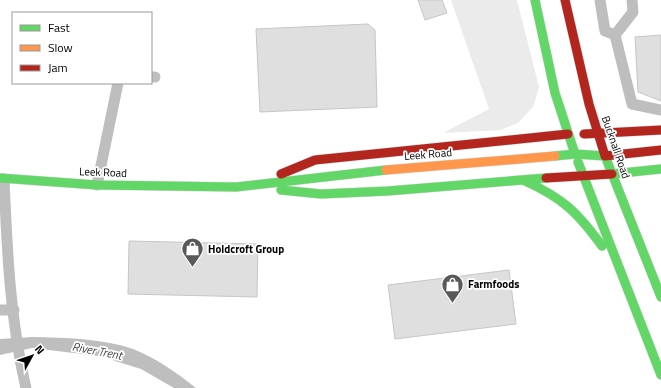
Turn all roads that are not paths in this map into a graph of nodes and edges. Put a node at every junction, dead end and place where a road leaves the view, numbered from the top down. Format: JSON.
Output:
{"nodes":[{"id":1,"x":535,"y":0,"type":"edge"},
{"id":2,"x":564,"y":0,"type":"edge"},
{"id":3,"x":600,"y":0,"type":"edge"},
{"id":4,"x":632,"y":0,"type":"edge"},
{"id":5,"x":615,"y":35,"type":"junction"},
{"id":6,"x":118,"y":84,"type":"edge"},
{"id":7,"x":661,"y":110,"type":"edge"},
{"id":8,"x":661,"y":130,"type":"edge"},
{"id":9,"x":598,"y":133,"type":"junction"},
{"id":10,"x":568,"y":134,"type":"junction"},
{"id":11,"x":661,"y":150,"type":"edge"},
{"id":12,"x":575,"y":154,"type":"junction"},
{"id":13,"x":605,"y":156,"type":"junction"},
{"id":14,"x":661,"y":169,"type":"edge"},
{"id":15,"x":612,"y":174,"type":"junction"},
{"id":16,"x":583,"y":175,"type":"junction"},
{"id":17,"x":2,"y":179,"type":"edge"},
{"id":18,"x":520,"y":179,"type":"junction"},
{"id":19,"x":97,"y":185,"type":"junction"},
{"id":20,"x":252,"y":186,"type":"junction"},
{"id":21,"x":622,"y":277,"type":"junction"},
{"id":22,"x":661,"y":297,"type":"edge"},
{"id":23,"x":0,"y":310,"type":"edge"},
{"id":24,"x":14,"y":316,"type":"junction"},
{"id":25,"x":661,"y":374,"type":"edge"},
{"id":26,"x":26,"y":388,"type":"edge"}],
"edges":[{"from":1,"to":10,"type":"main road"},
{"from":2,"to":9,"type":"main road","name":"Bucknall Road"},
{"from":3,"to":5,"type":"lane"},
{"from":4,"to":5,"type":"lane"},
{"from":5,"to":7,"type":"lane"},
{"from":6,"to":19,"type":"lane"},
{"from":8,"to":9,"type":"main road"},
{"from":9,"to":10,"type":"main road"},
{"from":9,"to":13,"type":"main road","name":"Bucknall Road"},
{"from":10,"to":12,"type":"main road"},
{"from":10,"to":20,"type":"main road"},
{"from":11,"to":13,"type":"main road","name":"Leek Road"},
{"from":12,"to":13,"type":"main road","name":"Leek Road"},
{"from":12,"to":16,"type":"main road"},
{"from":12,"to":20,"type":"main road","name":"Leek Road"},
{"from":13,"to":15,"type":"main road","name":"Bucknall Road"},
{"from":14,"to":15,"type":"main road"},
{"from":15,"to":16,"type":"main road","name":"Leek Road"},
{"from":15,"to":22,"type":"main road","name":"Bucknall Road"},
{"from":16,"to":18,"type":"main road","name":"Leek Road"},
{"from":16,"to":21,"type":"main road"},
{"from":17,"to":19,"type":"main road","name":"Leek Road"},
{"from":17,"to":24,"type":"lane"},
{"from":18,"to":20,"type":"main road","name":"Leek Road"},
{"from":18,"to":21,"type":"main road"},
{"from":19,"to":20,"type":"main road","name":"Leek Road"},
{"from":21,"to":25,"type":"main road"},
{"from":23,"to":24,"type":"lane"},
{"from":24,"to":26,"type":"lane"}]}
